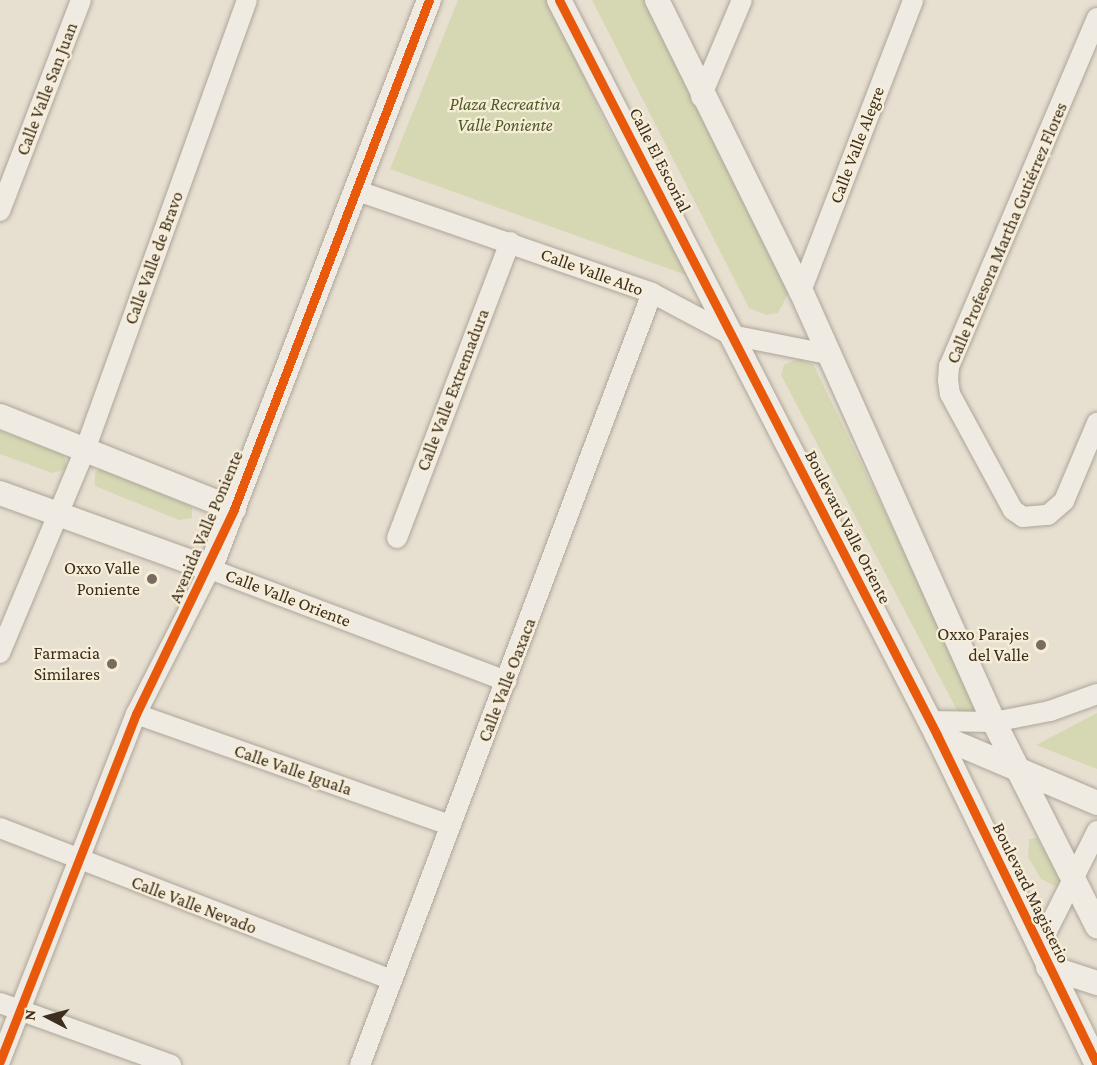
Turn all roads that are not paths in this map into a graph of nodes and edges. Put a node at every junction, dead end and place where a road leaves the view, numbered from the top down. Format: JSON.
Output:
{"nodes":[{"id":1,"x":81,"y":0,"type":"edge"},
{"id":2,"x":247,"y":0,"type":"edge"},
{"id":3,"x":429,"y":0,"type":"edge"},
{"id":4,"x":559,"y":0,"type":"edge"},
{"id":5,"x":657,"y":0,"type":"edge"},
{"id":6,"x":742,"y":0,"type":"edge"},
{"id":7,"x":913,"y":0,"type":"edge"},
{"id":8,"x":1097,"y":18,"type":"edge"},
{"id":9,"x":701,"y":97,"type":"junction"},
{"id":10,"x":355,"y":190,"type":"junction"},
{"id":11,"x":0,"y":211,"type":"edge"},
{"id":12,"x":510,"y":242,"type":"junction"},
{"id":13,"x":801,"y":291,"type":"junction"},
{"id":14,"x":652,"y":293,"type":"junction"},
{"id":15,"x":731,"y":335,"type":"junction"},
{"id":16,"x":827,"y":354,"type":"junction"},
{"id":17,"x":0,"y":416,"type":"edge"},
{"id":18,"x":1097,"y":423,"type":"edge"},
{"id":19,"x":85,"y":450,"type":"junction"},
{"id":20,"x":0,"y":493,"type":"edge"},
{"id":21,"x":234,"y":509,"type":"junction"},
{"id":22,"x":55,"y":514,"type":"junction"},
{"id":23,"x":397,"y":538,"type":"dead end"},
{"id":24,"x":210,"y":569,"type":"junction"},
{"id":25,"x":0,"y":653,"type":"edge"},
{"id":26,"x":507,"y":681,"type":"junction"},
{"id":27,"x":1097,"y":694,"type":"edge"},
{"id":28,"x":136,"y":714,"type":"junction"},
{"id":29,"x":994,"y":722,"type":"junction"},
{"id":30,"x":933,"y":728,"type":"junction"},
{"id":31,"x":1022,"y":773,"type":"junction"},
{"id":32,"x":1097,"y":803,"type":"edge"},
{"id":33,"x":450,"y":825,"type":"junction"},
{"id":34,"x":0,"y":828,"type":"edge"},
{"id":35,"x":1097,"y":831,"type":"edge"},
{"id":36,"x":77,"y":861,"type":"junction"},
{"id":37,"x":1076,"y":876,"type":"junction"},
{"id":38,"x":1097,"y":926,"type":"edge"},
{"id":39,"x":1043,"y":957,"type":"junction"},
{"id":40,"x":390,"y":979,"type":"junction"},
{"id":41,"x":1097,"y":983,"type":"edge"},
{"id":42,"x":0,"y":1003,"type":"edge"},
{"id":43,"x":21,"y":1010,"type":"junction"},
{"id":44,"x":0,"y":1061,"type":"edge"},
{"id":45,"x":163,"y":1064,"type":"edge"},
{"id":46,"x":1097,"y":1064,"type":"edge"},
{"id":47,"x":360,"y":1065,"type":"edge"}],
"edges":[{"from":1,"to":11,"type":"street","name":"Calle Valle San Juan"},
{"from":2,"to":19,"type":"street","name":"Calle Valle de Bravo"},
{"from":3,"to":10,"type":"street","name":"Avenida Valle Poniente"},
{"from":4,"to":15,"type":"street","name":"Calle El Escorial"},
{"from":5,"to":9,"type":"street"},
{"from":6,"to":9,"type":"street"},
{"from":7,"to":13,"type":"street","name":"Calle Valle Alegre"},
{"from":8,"to":18,"type":"street","name":"Calle Profesora Martha Gutiérrez Flores"},
{"from":9,"to":13,"type":"street"},
{"from":10,"to":12,"type":"street","name":"Calle Valle Alto"},
{"from":10,"to":21,"type":"street","name":"Avenida Valle Poniente"},
{"from":12,"to":14,"type":"street","name":"Calle Valle Alto"},
{"from":12,"to":23,"type":"street","name":"Calle Valle Extremadura"},
{"from":13,"to":16,"type":"street"},
{"from":14,"to":15,"type":"street","name":"Calle Valle Alto"},
{"from":14,"to":26,"type":"street","name":"Calle Valle Oaxaca"},
{"from":15,"to":16,"type":"street","name":"Calle Valle Alto"},
{"from":15,"to":30,"type":"street","name":"Boulevard Valle Oriente"},
{"from":16,"to":29,"type":"street"},
{"from":17,"to":19,"type":"street"},
{"from":19,"to":21,"type":"street"},
{"from":19,"to":22,"type":"street","name":"Calle Valle de Bravo"},
{"from":20,"to":22,"type":"street","name":"Calle Valle Oriente"},
{"from":21,"to":24,"type":"street","name":"Avenida Valle Poniente"},
{"from":22,"to":24,"type":"street","name":"Calle Valle Oriente"},
{"from":22,"to":25,"type":"street","name":"Calle Valle de Bravo"},
{"from":24,"to":26,"type":"street","name":"Calle Valle Oriente"},
{"from":24,"to":28,"type":"street","name":"Avenida Valle Poniente"},
{"from":26,"to":33,"type":"street","name":"Calle Valle Oaxaca"},
{"from":27,"to":29,"type":"street"},
{"from":28,"to":33,"type":"street","name":"Calle Valle Iguala"},
{"from":28,"to":36,"type":"street","name":"Avenida Valle Poniente"},
{"from":29,"to":30,"type":"street"},
{"from":29,"to":31,"type":"street"},
{"from":30,"to":31,"type":"street"},
{"from":30,"to":39,"type":"street","name":"Boulevard Magisterio"},
{"from":31,"to":32,"type":"street"},
{"from":31,"to":37,"type":"street"},
{"from":33,"to":40,"type":"street","name":"Calle Valle Oaxaca"},
{"from":34,"to":36,"type":"street","name":"Calle Valle Nevado"},
{"from":35,"to":37,"type":"street"},
{"from":36,"to":40,"type":"street","name":"Calle Valle Nevado"},
{"from":36,"to":43,"type":"street","name":"Avenida Valle Poniente"},
{"from":37,"to":38,"type":"street"},
{"from":37,"to":39,"type":"street"},
{"from":39,"to":41,"type":"street"},
{"from":39,"to":46,"type":"street","name":"Boulevard Magisterio"},
{"from":40,"to":47,"type":"street","name":"Calle Valle Oaxaca"},
{"from":42,"to":43,"type":"street"},
{"from":43,"to":44,"type":"street","name":"Avenida Valle Poniente"},
{"from":43,"to":45,"type":"street"}]}
